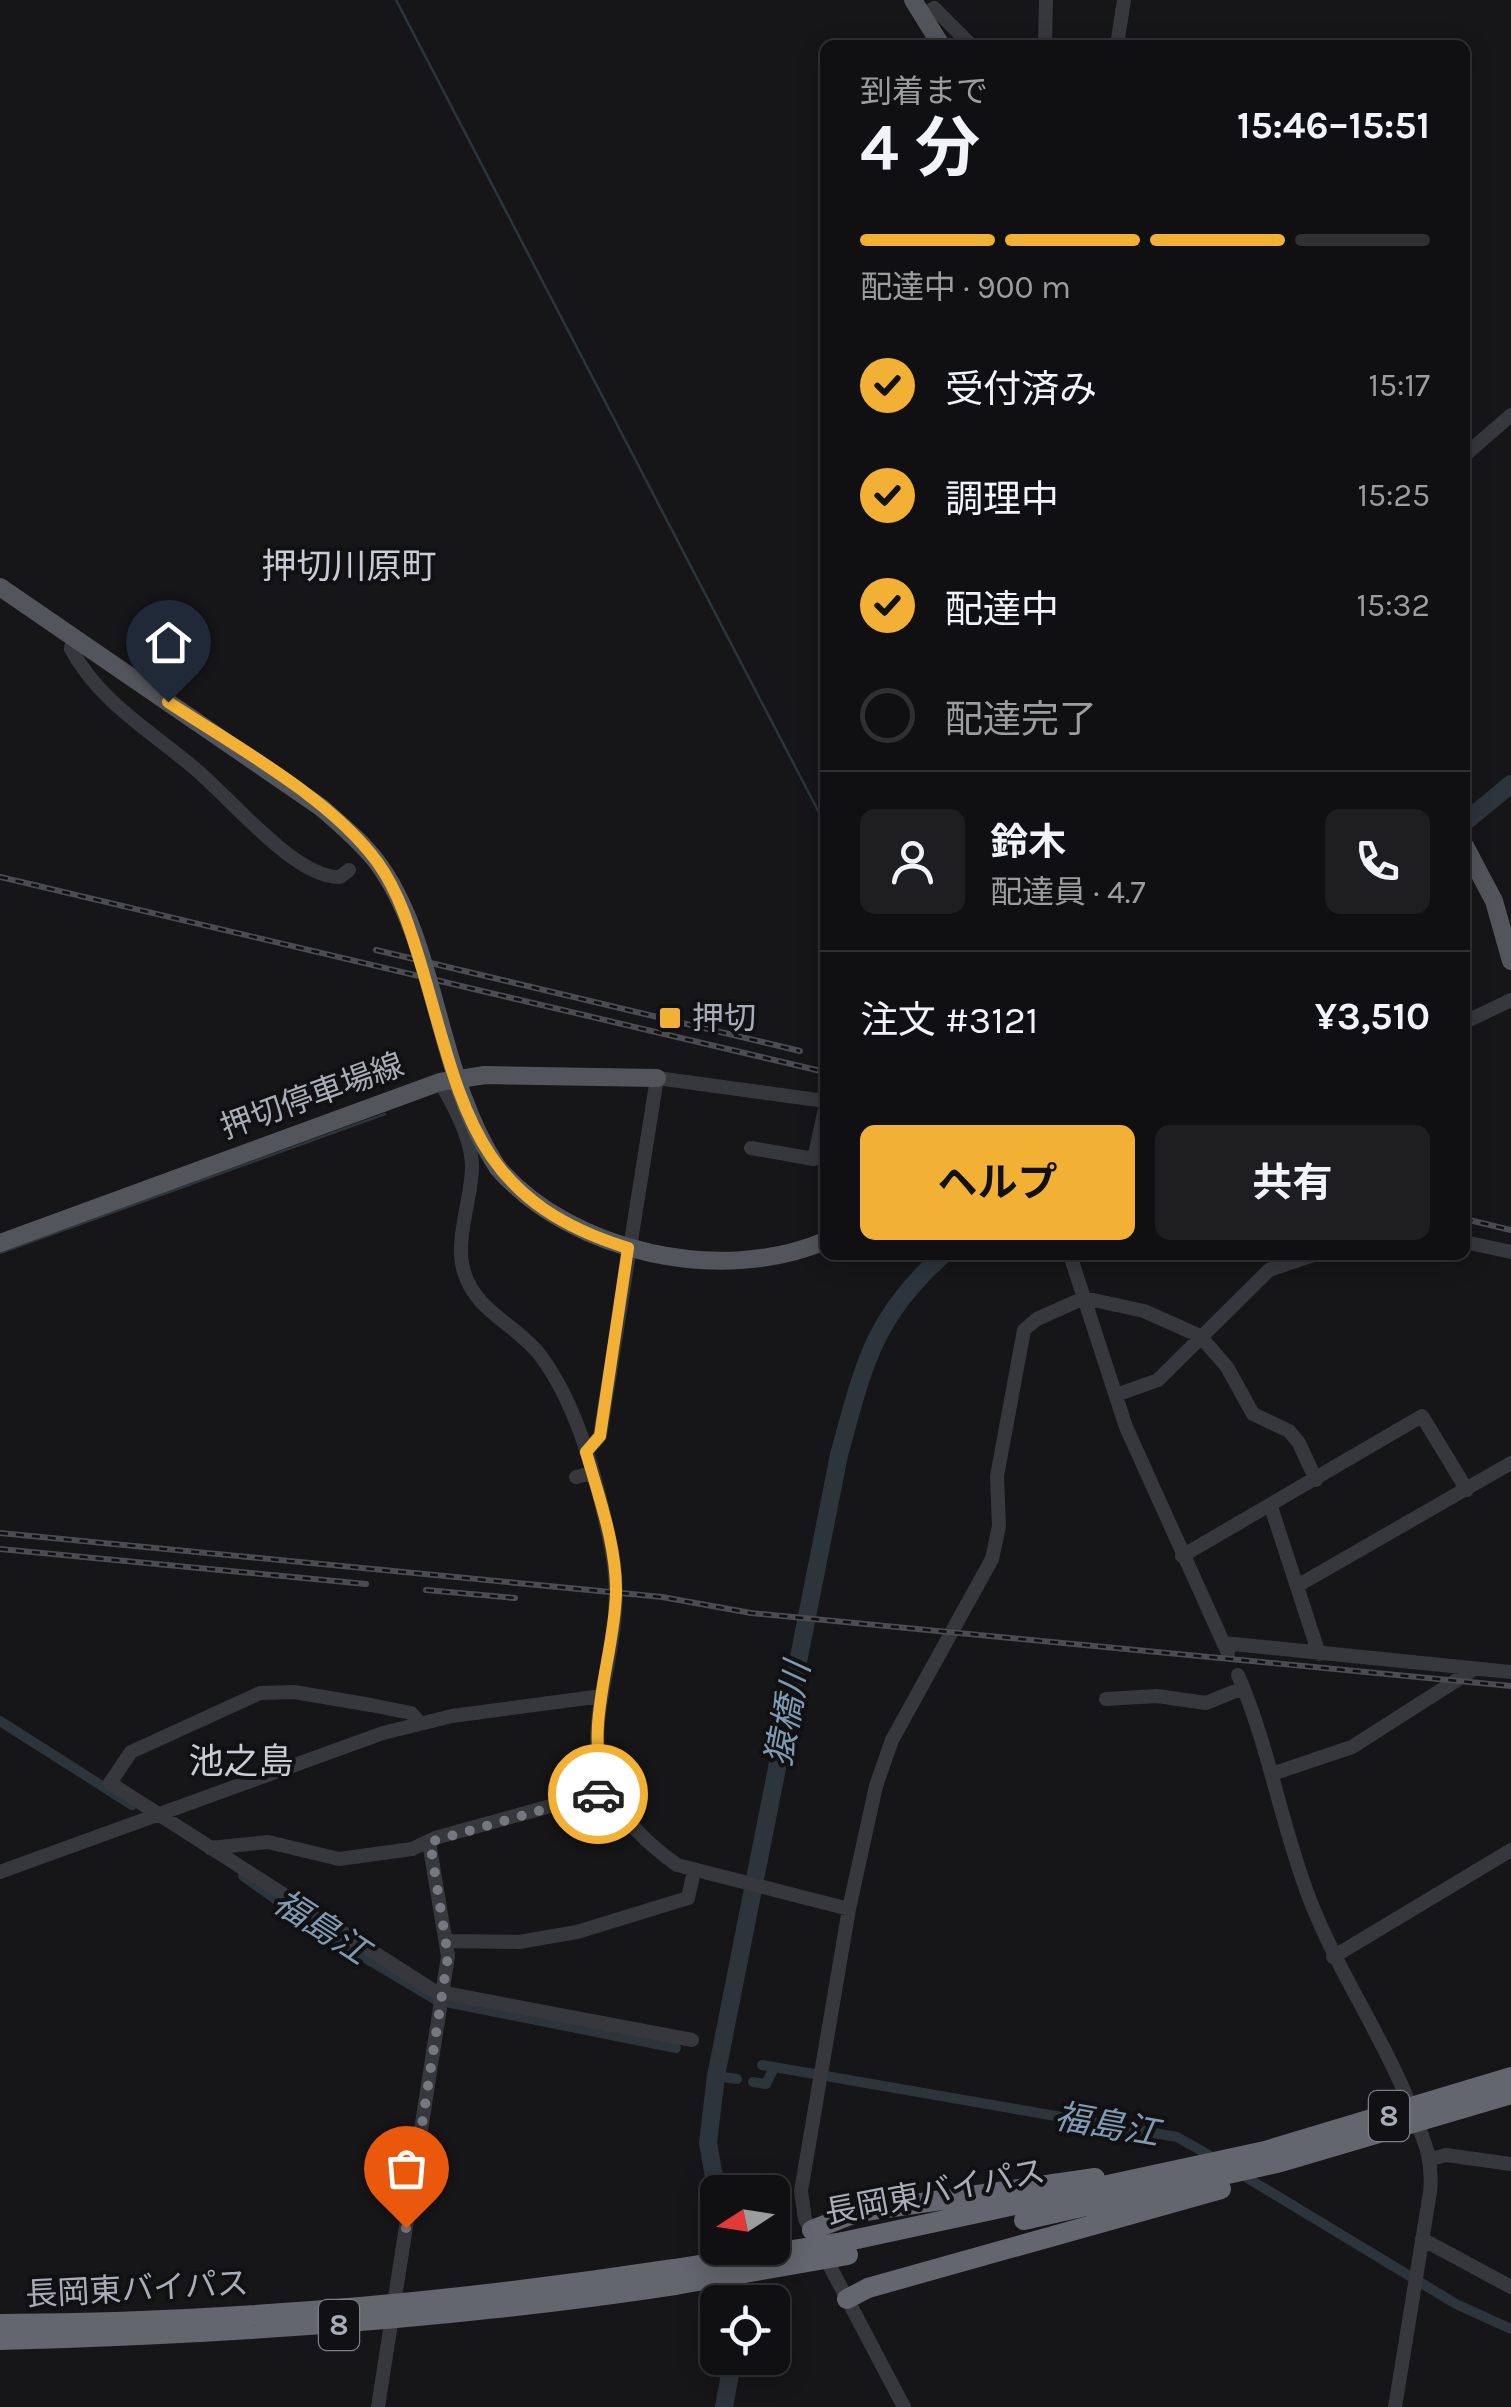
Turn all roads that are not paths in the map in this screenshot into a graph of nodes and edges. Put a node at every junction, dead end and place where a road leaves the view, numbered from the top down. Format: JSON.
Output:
{"nodes":[{"id":1,"x":1044,"y":0,"type":"edge"},
{"id":2,"x":1124,"y":0,"type":"edge"},
{"id":3,"x":927,"y":6,"type":"edge"},
{"id":4,"x":938,"y":40,"type":"edge"},
{"id":5,"x":965,"y":40,"type":"edge"},
{"id":6,"x":1045,"y":40,"type":"edge"},
{"id":7,"x":1118,"y":40,"type":"edge"},
{"id":8,"x":1511,"y":415,"type":"edge"},
{"id":9,"x":1470,"y":451,"type":"edge"},
{"id":10,"x":0,"y":587,"type":"edge"},
{"id":11,"x":74,"y":637,"type":"junction"},
{"id":12,"x":350,"y":870,"type":"dead end"},
{"id":13,"x":1474,"y":872,"type":"edge"},
{"id":14,"x":1511,"y":962,"type":"edge"},
{"id":15,"x":1511,"y":1000,"type":"edge"},
{"id":16,"x":1470,"y":1020,"type":"edge"},
{"id":17,"x":657,"y":1078,"type":"junction"},
{"id":18,"x":440,"y":1082,"type":"junction"},
{"id":19,"x":820,"y":1104,"type":"edge"},
{"id":20,"x":820,"y":1130,"type":"edge"},
{"id":21,"x":751,"y":1148,"type":"dead end"},
{"id":22,"x":0,"y":1242,"type":"edge"},
{"id":23,"x":820,"y":1243,"type":"edge"},
{"id":24,"x":1470,"y":1243,"type":"edge"},
{"id":25,"x":628,"y":1248,"type":"junction"},
{"id":26,"x":1511,"y":1252,"type":"edge"},
{"id":27,"x":1072,"y":1260,"type":"edge"},
{"id":28,"x":1298,"y":1260,"type":"edge"},
{"id":29,"x":1084,"y":1298,"type":"junction"},
{"id":30,"x":1200,"y":1336,"type":"junction"},
{"id":31,"x":1116,"y":1395,"type":"junction"},
{"id":32,"x":586,"y":1452,"type":"junction"},
{"id":33,"x":1511,"y":1462,"type":"edge"},
{"id":34,"x":592,"y":1473,"type":"junction"},
{"id":35,"x":576,"y":1477,"type":"dead end"},
{"id":36,"x":1316,"y":1480,"type":"junction"},
{"id":37,"x":1466,"y":1490,"type":"junction"},
{"id":38,"x":1271,"y":1508,"type":"junction"},
{"id":39,"x":1182,"y":1556,"type":"junction"},
{"id":40,"x":1297,"y":1586,"type":"junction"},
{"id":41,"x":1319,"y":1654,"type":"junction"},
{"id":42,"x":1474,"y":1669,"type":"junction"},
{"id":43,"x":1511,"y":1672,"type":"edge"},
{"id":44,"x":602,"y":1696,"type":"junction"},
{"id":45,"x":1106,"y":1699,"type":"dead end"},
{"id":46,"x":419,"y":1722,"type":"junction"},
{"id":47,"x":1272,"y":1774,"type":"junction"},
{"id":48,"x":606,"y":1791,"type":"junction"},
{"id":49,"x":158,"y":1814,"type":"junction"},
{"id":50,"x":430,"y":1842,"type":"junction"},
{"id":51,"x":210,"y":1848,"type":"junction"},
{"id":52,"x":1511,"y":1850,"type":"edge"},
{"id":53,"x":694,"y":1871,"type":"junction"},
{"id":54,"x":0,"y":1872,"type":"edge"},
{"id":55,"x":849,"y":1909,"type":"junction"},
{"id":56,"x":447,"y":1941,"type":"junction"},
{"id":57,"x":1333,"y":1956,"type":"junction"},
{"id":58,"x":442,"y":1993,"type":"junction"},
{"id":59,"x":692,"y":2040,"type":"dead end"},
{"id":60,"x":1511,"y":2077,"type":"edge"},
{"id":61,"x":1511,"y":2094,"type":"edge"},
{"id":62,"x":1415,"y":2116,"type":"junction"},
{"id":63,"x":1363,"y":2132,"type":"junction"},
{"id":64,"x":1273,"y":2156,"type":"junction"},
{"id":65,"x":1431,"y":2159,"type":"junction"},
{"id":66,"x":1511,"y":2164,"type":"edge"},
{"id":67,"x":1197,"y":2176,"type":"junction"},
{"id":68,"x":812,"y":2230,"type":"junction"},
{"id":69,"x":1421,"y":2244,"type":"junction"},
{"id":70,"x":1511,"y":2287,"type":"edge"},
{"id":71,"x":847,"y":2300,"type":"junction"},
{"id":72,"x":393,"y":2312,"type":"junction"},
{"id":73,"x":0,"y":2324,"type":"edge"},
{"id":74,"x":0,"y":2340,"type":"edge"},
{"id":75,"x":378,"y":2407,"type":"edge"},
{"id":76,"x":904,"y":2407,"type":"edge"},
{"id":77,"x":1395,"y":2407,"type":"edge"}],
"edges":[{"from":1,"to":6,"type":"street"},
{"from":2,"to":7,"type":"street"},
{"from":3,"to":4,"type":"main road"},
{"from":3,"to":5,"type":"street"},
{"from":8,"to":9,"type":"street"},
{"from":10,"to":11,"type":"main road"},
{"from":11,"to":12,"type":"street"},
{"from":11,"to":25,"type":"main road","bridge":true},
{"from":13,"to":14,"type":"main road"},
{"from":15,"to":16,"type":"street"},
{"from":17,"to":18,"type":"main road","name":"押切停車場線"},
{"from":17,"to":19,"type":"street"},
{"from":17,"to":25,"type":"street"},
{"from":18,"to":22,"type":"main road","name":"押切停車場線"},
{"from":18,"to":32,"type":"street"},
{"from":20,"to":21,"type":"street"},
{"from":23,"to":25,"type":"main road"},
{"from":24,"to":26,"type":"street"},
{"from":25,"to":32,"type":"street"},
{"from":27,"to":29,"type":"street"},
{"from":28,"to":30,"type":"street"},
{"from":29,"to":30,"type":"street"},
{"from":29,"to":31,"type":"street"},
{"from":29,"to":55,"type":"street"},
{"from":30,"to":31,"type":"street"},
{"from":30,"to":36,"type":"street"},
{"from":31,"to":39,"type":"street"},
{"from":32,"to":34,"type":"street"},
{"from":33,"to":37,"type":"street"},
{"from":34,"to":35,"type":"street"},
{"from":34,"to":44,"type":"street"},
{"from":36,"to":37,"type":"street"},
{"from":36,"to":38,"type":"street"},
{"from":37,"to":40,"type":"street"},
{"from":38,"to":39,"type":"street"},
{"from":38,"to":40,"type":"street"},
{"from":39,"to":41,"type":"street"},
{"from":40,"to":41,"type":"street"},
{"from":41,"to":42,"type":"street"},
{"from":42,"to":43,"type":"street"},
{"from":42,"to":47,"type":"street"},
{"from":44,"to":46,"type":"street"},
{"from":44,"to":48,"type":"street"},
{"from":45,"to":47,"type":"street"},
{"from":46,"to":49,"type":"street"},
{"from":46,"to":49,"type":"street"},
{"from":47,"to":57,"type":"street"},
{"from":48,"to":50,"type":"street"},
{"from":48,"to":53,"type":"street"},
{"from":49,"to":51,"type":"street"},
{"from":49,"to":54,"type":"street"},
{"from":50,"to":51,"type":"street"},
{"from":50,"to":56,"type":"street"},
{"from":51,"to":58,"type":"street"},
{"from":52,"to":57,"type":"street"},
{"from":53,"to":55,"type":"street"},
{"from":53,"to":56,"type":"street"},
{"from":55,"to":68,"type":"street"},
{"from":56,"to":58,"type":"street"},
{"from":57,"to":62,"type":"street"},
{"from":58,"to":59,"type":"street"},
{"from":58,"to":72,"type":"street"},
{"from":60,"to":62,"type":"highway","name":"長岡東バイパス","number":"8"},
{"from":61,"to":62,"type":"highway","name":"長岡東バイパス","number":"8"},
{"from":62,"to":63,"type":"highway","name":"長岡東バイパス","number":"8"},
{"from":62,"to":65,"type":"street"},
{"from":63,"to":64,"type":"highway","name":"長岡東バイパス","number":"8"},
{"from":63,"to":64,"type":"highway"},
{"from":64,"to":67,"type":"highway","name":"長岡東バイパス","number":"8"},
{"from":64,"to":67,"type":"highway"},
{"from":65,"to":66,"type":"street"},
{"from":65,"to":69,"type":"street"},
{"from":67,"to":68,"type":"highway"},
{"from":67,"to":71,"type":"highway"},
{"from":67,"to":72,"type":"highway","name":"長岡東バイパス","number":"8","bridge":true},
{"from":68,"to":71,"type":"street"},
{"from":69,"to":70,"type":"street"},
{"from":69,"to":77,"type":"street"},
{"from":71,"to":76,"type":"street"},
{"from":72,"to":73,"type":"highway","name":"長岡東バイパス","number":"8"},
{"from":72,"to":74,"type":"highway","name":"長岡東バイパス","number":"8"},
{"from":72,"to":75,"type":"street"}]}
